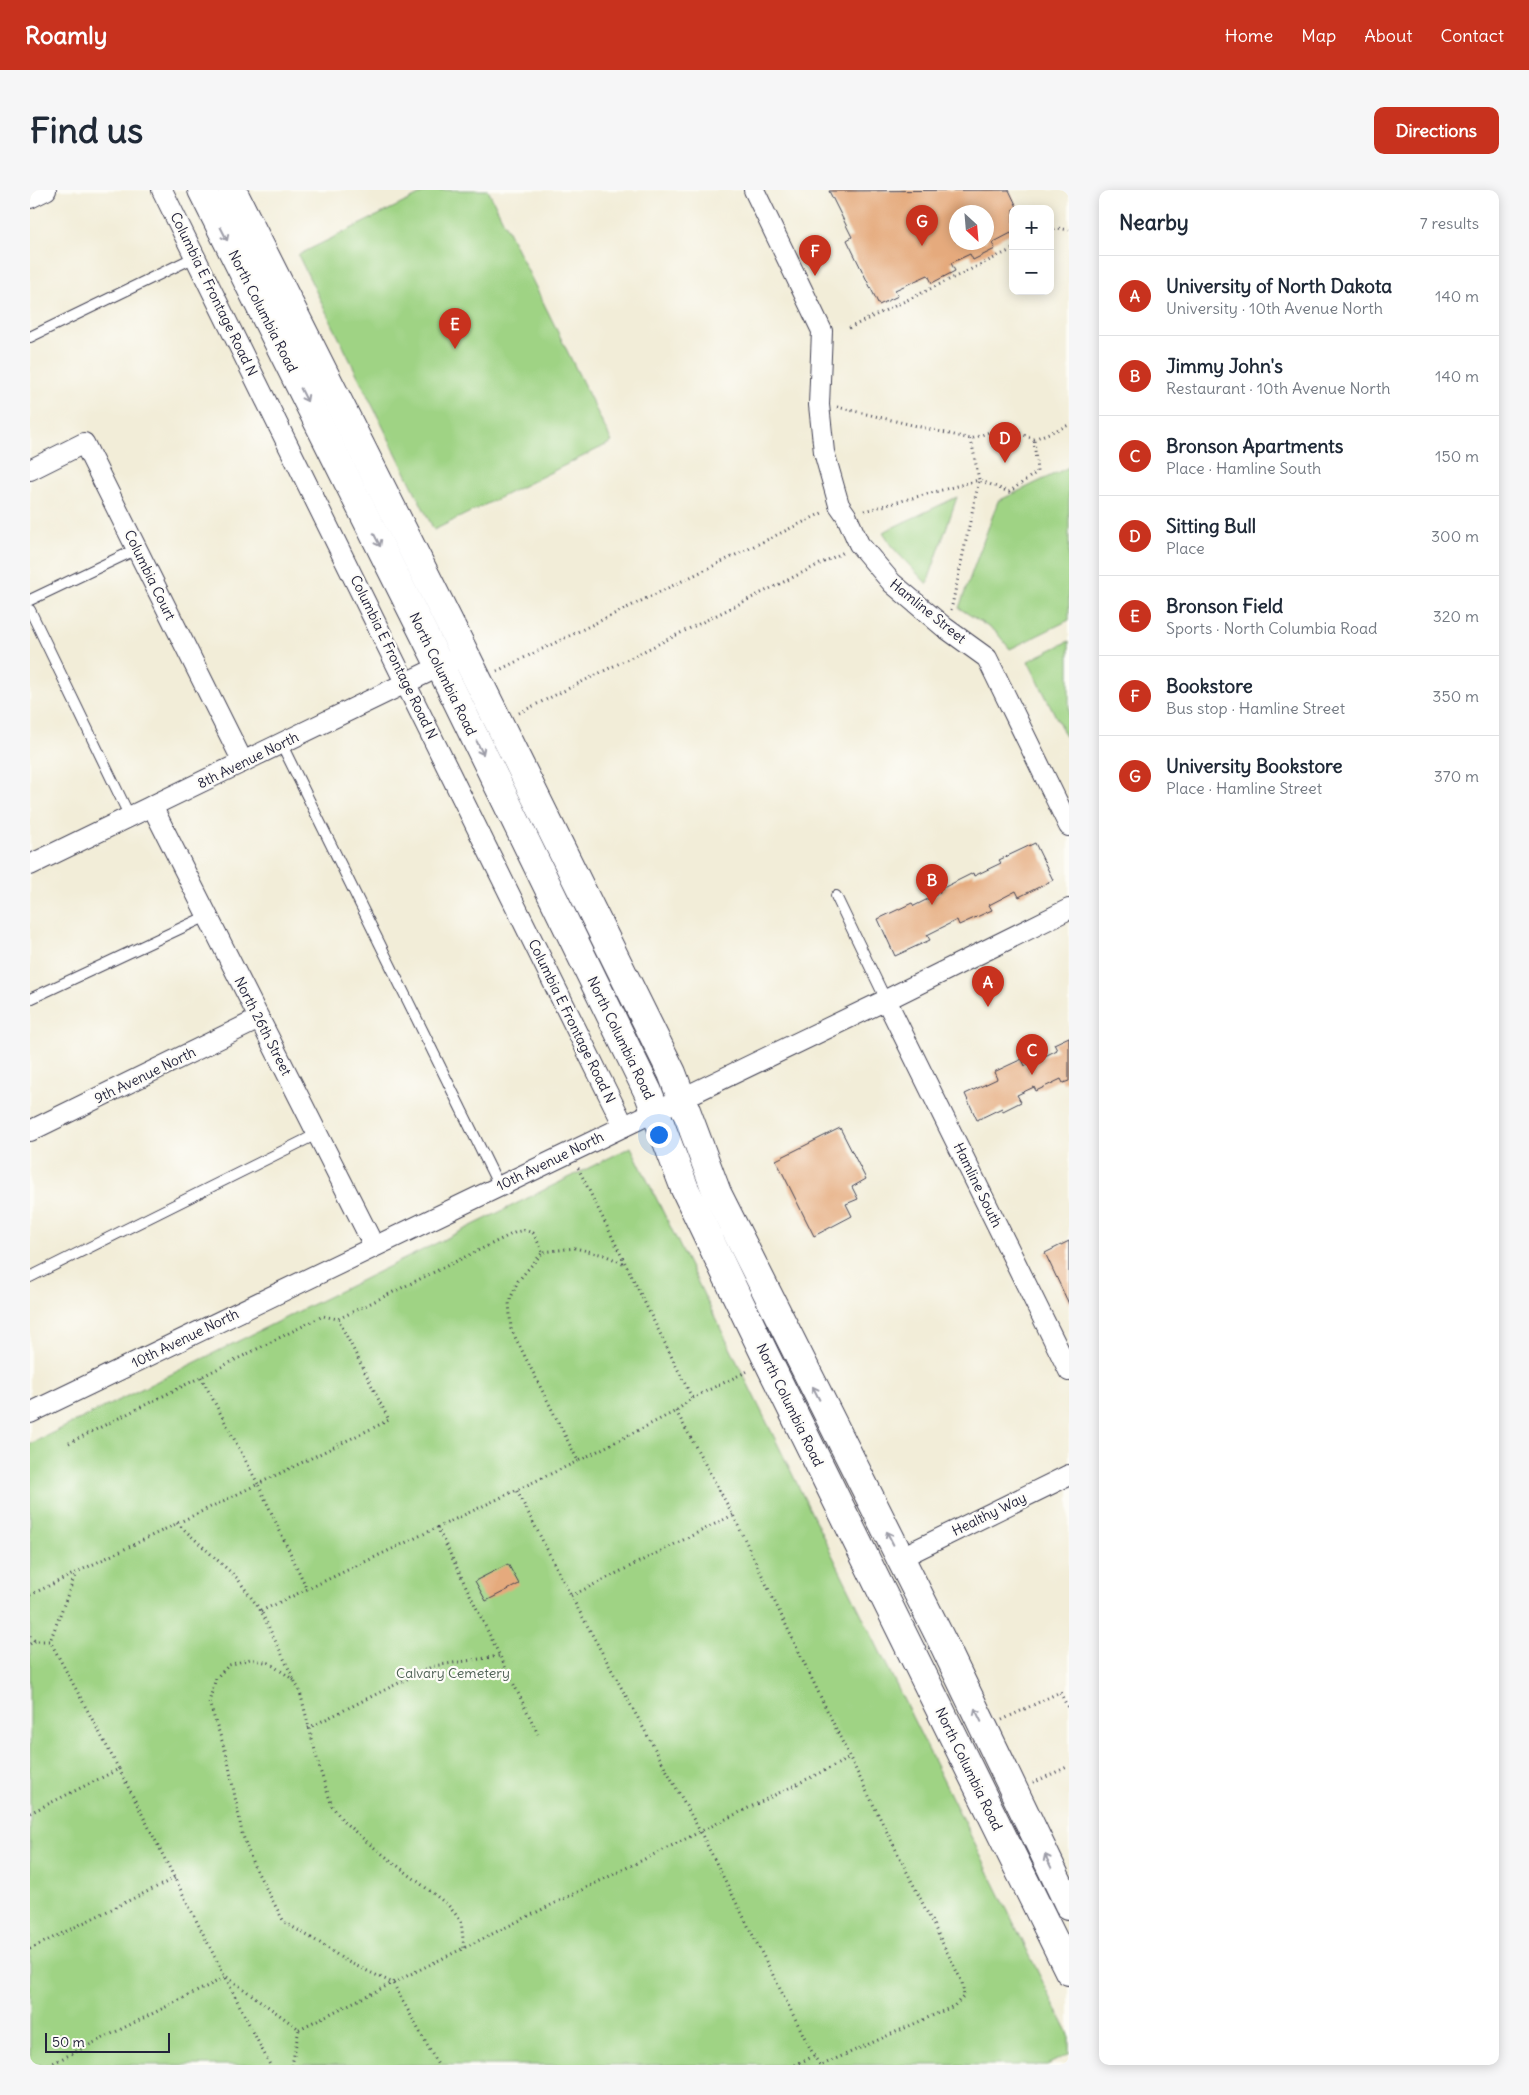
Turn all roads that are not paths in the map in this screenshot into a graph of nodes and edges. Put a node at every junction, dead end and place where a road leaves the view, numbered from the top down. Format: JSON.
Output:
{"nodes":[{"id":1,"x":46,"y":190,"type":"edge"},
{"id":2,"x":162,"y":190,"type":"edge"},
{"id":3,"x":202,"y":190,"type":"edge"},
{"id":4,"x":232,"y":190,"type":"edge"},
{"id":5,"x":754,"y":190,"type":"edge"},
{"id":6,"x":30,"y":198,"type":"edge"},
{"id":7,"x":195,"y":257,"type":"junction"},
{"id":8,"x":30,"y":337,"type":"edge"},
{"id":9,"x":30,"y":470,"type":"edge"},
{"id":10,"x":137,"y":549,"type":"junction"},
{"id":11,"x":30,"y":600,"type":"edge"},
{"id":12,"x":30,"y":610,"type":"edge"},
{"id":13,"x":465,"y":654,"type":"junction"},
{"id":14,"x":440,"y":666,"type":"junction"},
{"id":15,"x":407,"y":683,"type":"junction"},
{"id":16,"x":282,"y":743,"type":"junction"},
{"id":17,"x":243,"y":762,"type":"junction"},
{"id":18,"x":152,"y":806,"type":"junction"},
{"id":19,"x":130,"y":817,"type":"junction"},
{"id":20,"x":1069,"y":826,"type":"edge"},
{"id":21,"x":30,"y":865,"type":"edge"},
{"id":22,"x":836,"y":896,"type":"dead end"},
{"id":23,"x":1069,"y":909,"type":"edge"},
{"id":24,"x":207,"y":916,"type":"junction"},
{"id":25,"x":30,"y":999,"type":"edge"},
{"id":26,"x":886,"y":1000,"type":"junction"},
{"id":27,"x":259,"y":1019,"type":"junction"},
{"id":28,"x":682,"y":1097,"type":"junction"},
{"id":29,"x":655,"y":1110,"type":"junction"},
{"id":30,"x":624,"y":1126,"type":"junction"},
{"id":31,"x":30,"y":1130,"type":"edge"},
{"id":32,"x":317,"y":1134,"type":"junction"},
{"id":33,"x":499,"y":1186,"type":"junction"},
{"id":34,"x":374,"y":1246,"type":"junction"},
{"id":35,"x":30,"y":1277,"type":"edge"},
{"id":36,"x":1069,"y":1371,"type":"edge"},
{"id":37,"x":30,"y":1413,"type":"edge"},
{"id":38,"x":1069,"y":1474,"type":"edge"},
{"id":39,"x":910,"y":1553,"type":"dead end"},
{"id":40,"x":1069,"y":1905,"type":"edge"},
{"id":41,"x":1069,"y":1971,"type":"edge"}],
"edges":[{"from":1,"to":6,"type":"street"},
{"from":2,"to":7,"type":"street","name":"Columbia E Frontage Road N"},
{"from":3,"to":14,"type":"main road","name":"North Columbia Road","one_way":true},
{"from":4,"to":13,"type":"main road","name":"North Columbia Road"},
{"from":5,"to":20,"type":"street","name":"Hamline Street"},
{"from":7,"to":8,"type":"lane"},
{"from":7,"to":15,"type":"street","name":"Columbia E Frontage Road N"},
{"from":9,"to":10,"type":"street","name":"Columbia Court"},
{"from":10,"to":11,"type":"lane"},
{"from":10,"to":17,"type":"street","name":"Columbia Court"},
{"from":12,"to":19,"type":"lane"},
{"from":13,"to":14,"type":"street","name":"8th Avenue North"},
{"from":13,"to":28,"type":"main road","name":"North Columbia Road"},
{"from":14,"to":15,"type":"street","name":"8th Avenue North"},
{"from":14,"to":29,"type":"main road","name":"North Columbia Road","one_way":true},
{"from":15,"to":16,"type":"street","name":"8th Avenue North"},
{"from":15,"to":30,"type":"street","name":"Columbia E Frontage Road N"},
{"from":16,"to":17,"type":"street","name":"8th Avenue North"},
{"from":16,"to":33,"type":"lane"},
{"from":17,"to":18,"type":"street","name":"8th Avenue North"},
{"from":18,"to":19,"type":"street","name":"8th Avenue North"},
{"from":18,"to":24,"type":"street","name":"North 26th Street"},
{"from":19,"to":21,"type":"street","name":"8th Avenue North"},
{"from":22,"to":26,"type":"lane"},
{"from":23,"to":26,"type":"street","name":"10th Avenue North"},
{"from":24,"to":25,"type":"lane"},
{"from":24,"to":27,"type":"street","name":"North 26th Street"},
{"from":26,"to":28,"type":"street","name":"10th Avenue North"},
{"from":26,"to":36,"type":"street","name":"Hamline South"},
{"from":27,"to":31,"type":"street","name":"9th Avenue North"},
{"from":27,"to":32,"type":"street","name":"North 26th Street"},
{"from":28,"to":29,"type":"street","name":"10th Avenue North"},
{"from":40,"to":28,"type":"main road","name":"North Columbia Road","one_way":true},
{"from":29,"to":30,"type":"street","name":"10th Avenue North"},
{"from":29,"to":41,"type":"main road","name":"North Columbia Road"},
{"from":30,"to":33,"type":"street","name":"10th Avenue North"},
{"from":32,"to":34,"type":"street","name":"North 26th Street"},
{"from":32,"to":35,"type":"lane"},
{"from":33,"to":34,"type":"street","name":"10th Avenue North"},
{"from":34,"to":37,"type":"street","name":"10th Avenue North"},
{"from":38,"to":39,"type":"street","name":"Healthy Way"}]}
